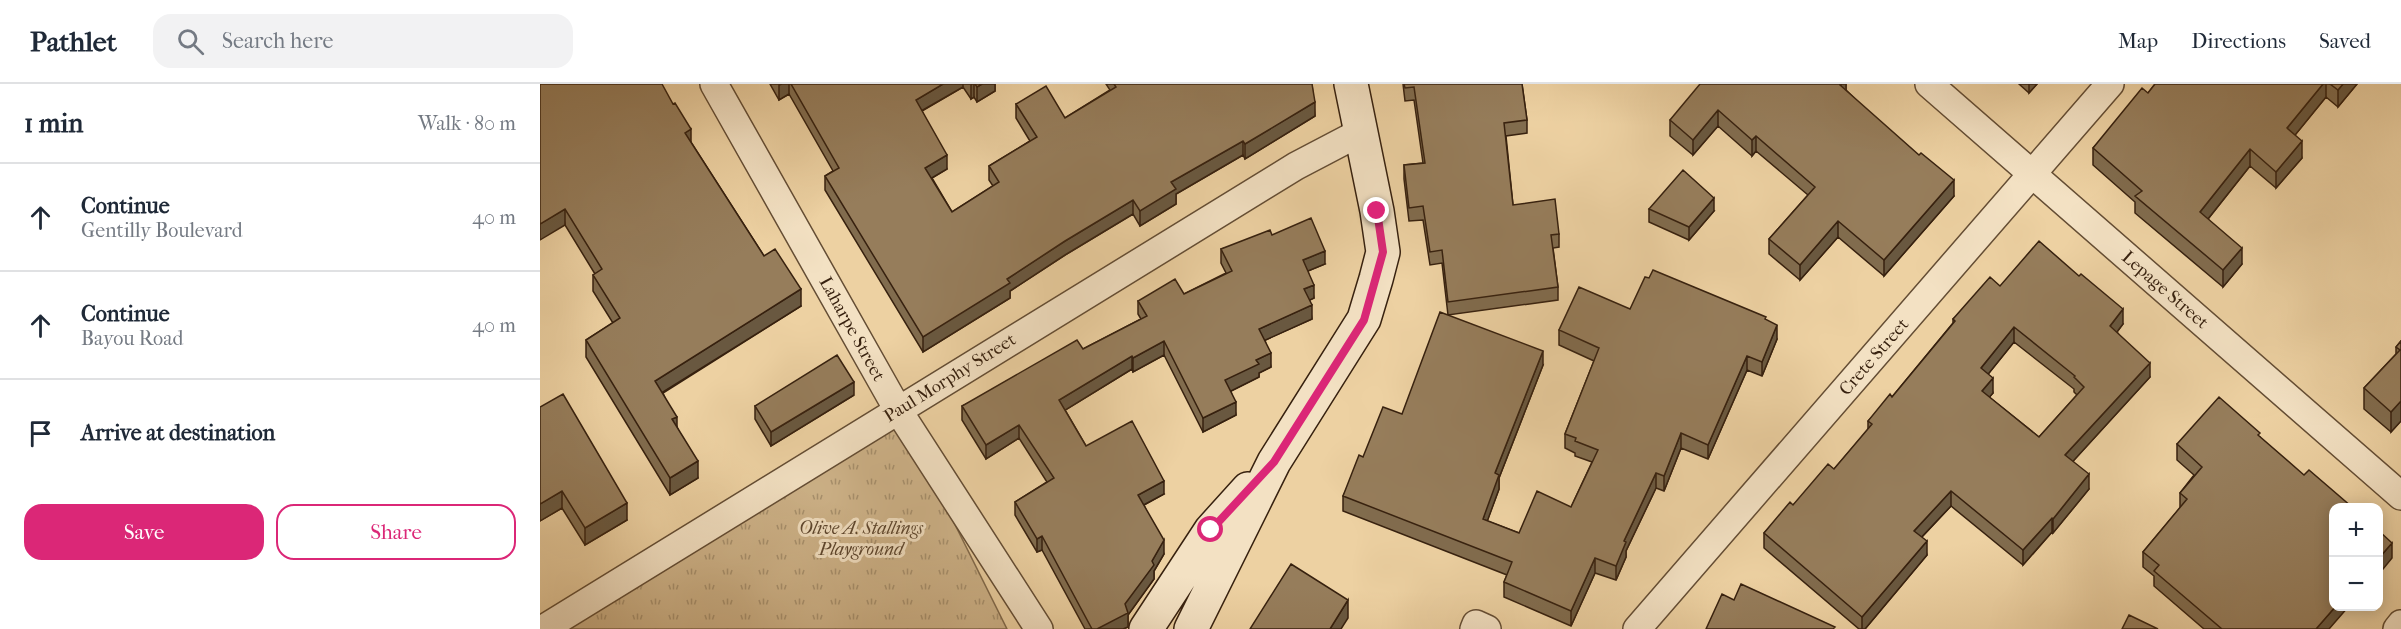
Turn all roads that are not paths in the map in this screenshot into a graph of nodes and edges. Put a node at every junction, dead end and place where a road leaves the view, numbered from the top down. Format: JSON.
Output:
{"nodes":[{"id":1,"x":714,"y":84,"type":"edge"},
{"id":2,"x":1351,"y":84,"type":"edge"},
{"id":3,"x":1929,"y":84,"type":"edge"},
{"id":4,"x":2110,"y":84,"type":"edge"},
{"id":5,"x":1359,"y":133,"type":"junction"},
{"id":6,"x":2032,"y":175,"type":"junction"},
{"id":7,"x":898,"y":410,"type":"junction"},
{"id":8,"x":1274,"y":462,"type":"junction"},
{"id":9,"x":2401,"y":496,"type":"edge"},
{"id":10,"x":2401,"y":624,"type":"edge"},
{"id":11,"x":543,"y":629,"type":"edge"},
{"id":12,"x":1039,"y":629,"type":"edge"},
{"id":13,"x":1146,"y":629,"type":"edge"},
{"id":14,"x":1191,"y":629,"type":"edge"},
{"id":15,"x":1474,"y":629,"type":"edge"},
{"id":16,"x":1486,"y":629,"type":"edge"},
{"id":17,"x":1637,"y":629,"type":"edge"},
{"id":18,"x":2397,"y":629,"type":"edge"}],
"edges":[{"from":1,"to":7,"type":"street","name":"Laharpe Street"},
{"from":2,"to":5,"type":"main road"},
{"from":3,"to":6,"type":"street","name":"Lepage Street"},
{"from":4,"to":6,"type":"street","name":"Crete Street"},
{"from":5,"to":7,"type":"street","name":"Paul Morphy Street"},
{"from":5,"to":8,"type":"main road"},
{"from":6,"to":9,"type":"street","name":"Lepage Street"},
{"from":6,"to":17,"type":"street","name":"Crete Street"},
{"from":7,"to":11,"type":"street","name":"Paul Morphy Street"},
{"from":7,"to":12,"type":"street","name":"Laharpe Street"},
{"from":8,"to":13,"type":"main road"},
{"from":8,"to":14,"type":"main road"},
{"from":10,"to":18,"type":"street"},
{"from":15,"to":16,"type":"street"}]}
